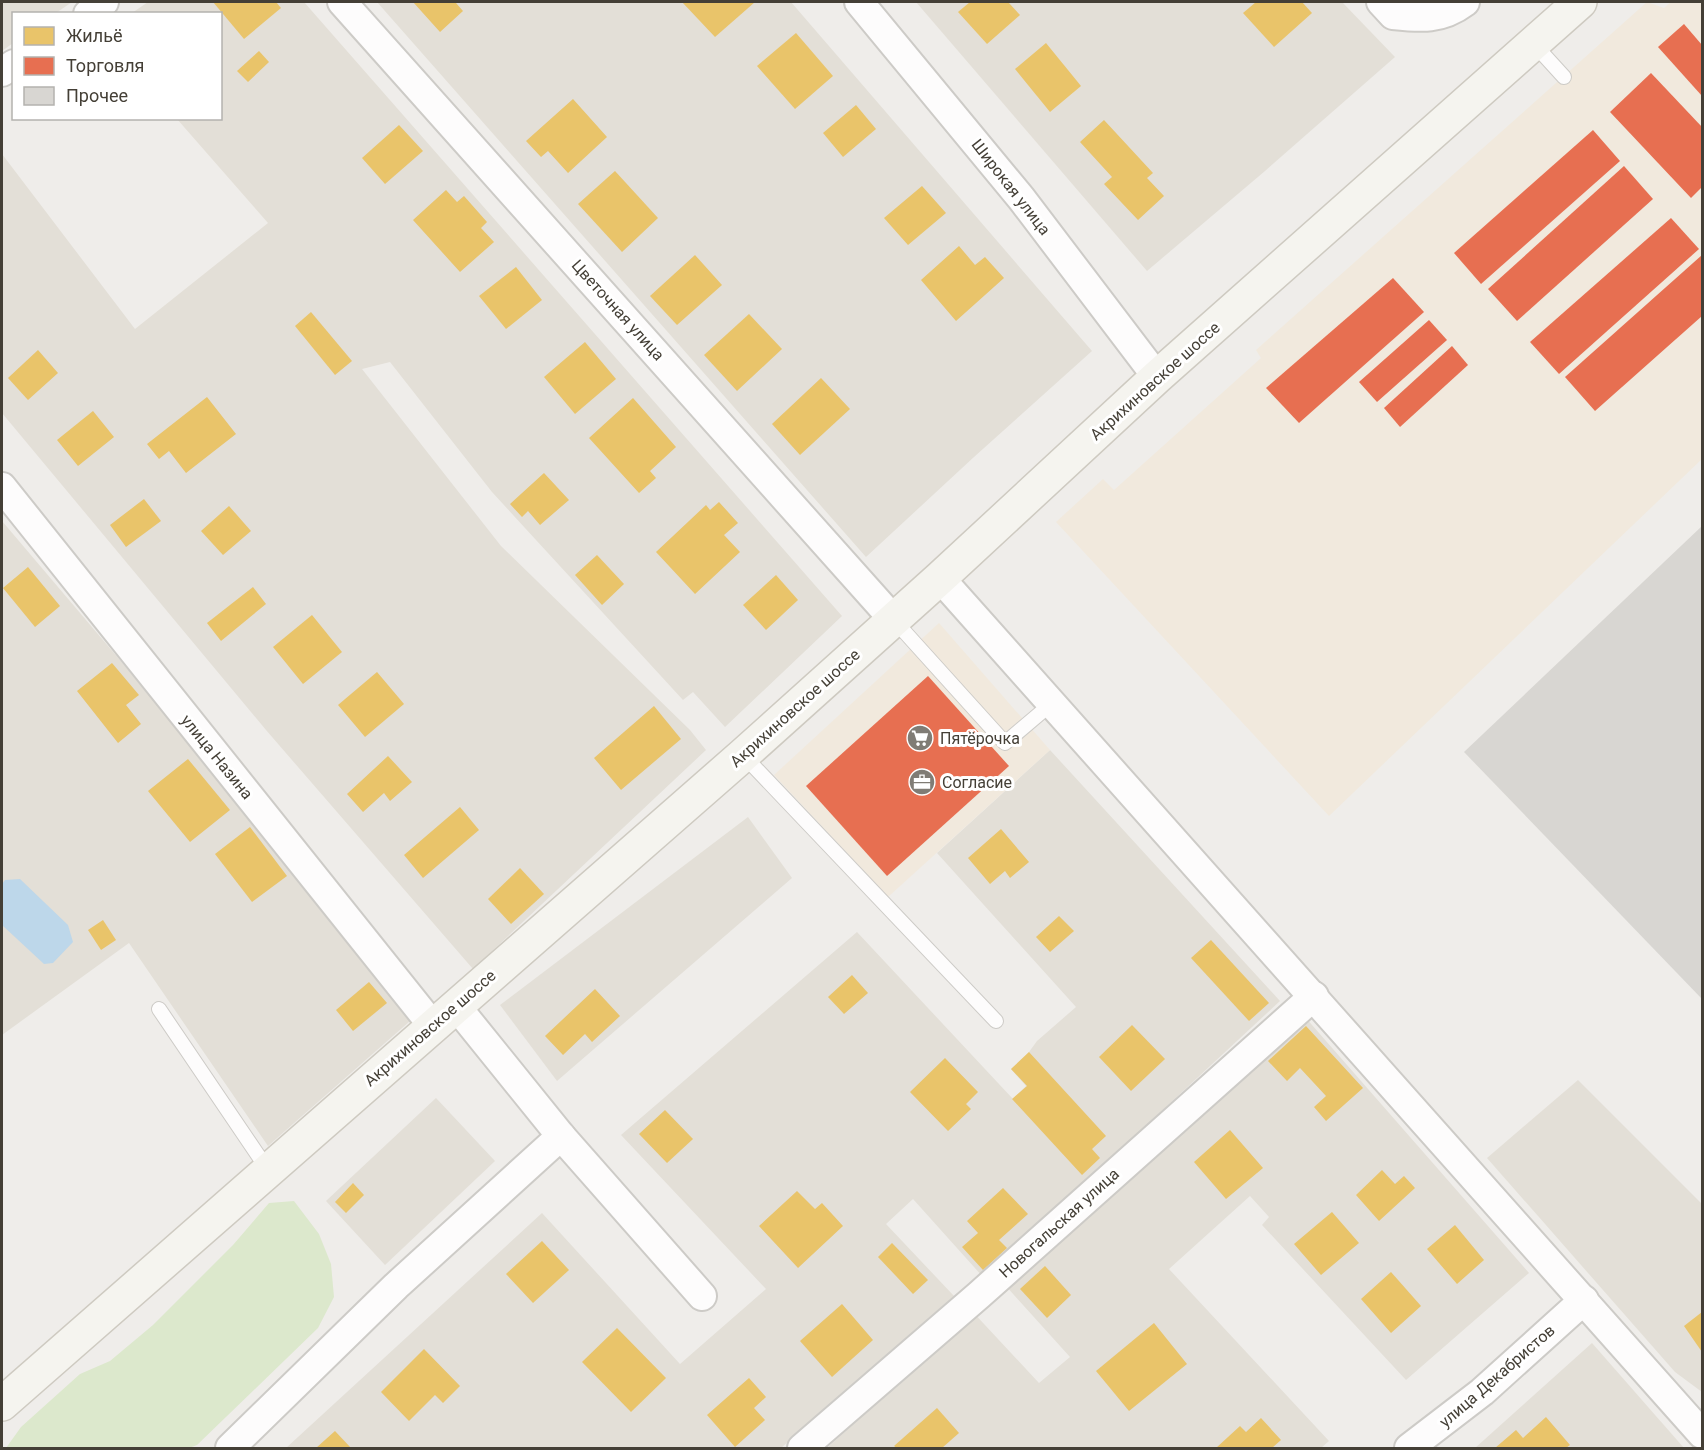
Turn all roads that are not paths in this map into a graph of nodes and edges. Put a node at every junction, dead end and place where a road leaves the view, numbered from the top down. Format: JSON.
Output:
{"nodes":[{"id":1,"x":104,"y":2,"type":"edge"},
{"id":2,"x":342,"y":2,"type":"edge"},
{"id":3,"x":859,"y":2,"type":"edge"},
{"id":4,"x":1381,"y":2,"type":"edge"},
{"id":5,"x":1465,"y":2,"type":"edge"},
{"id":6,"x":1563,"y":7,"type":"edge"},
{"id":7,"x":91,"y":12,"type":"edge"},
{"id":8,"x":1533,"y":43,"type":"junction"},
{"id":9,"x":1564,"y":77,"type":"dead end"},
{"id":10,"x":1157,"y":377,"type":"junction"},
{"id":11,"x":2,"y":487,"type":"edge"},
{"id":12,"x":940,"y":578,"type":"junction"},
{"id":13,"x":893,"y":619,"type":"junction"},
{"id":14,"x":1051,"y":704,"type":"junction"},
{"id":15,"x":743,"y":755,"type":"junction"},
{"id":16,"x":1314,"y":996,"type":"junction"},
{"id":17,"x":159,"y":1009,"type":"dead end"},
{"id":18,"x":444,"y":1016,"type":"junction"},
{"id":19,"x":996,"y":1021,"type":"dead end"},
{"id":20,"x":561,"y":1136,"type":"junction"},
{"id":21,"x":268,"y":1170,"type":"junction"},
{"id":22,"x":702,"y":1296,"type":"dead end"},
{"id":23,"x":1584,"y":1300,"type":"junction"},
{"id":24,"x":2,"y":1404,"type":"edge"},
{"id":25,"x":1702,"y":1434,"type":"edge"},
{"id":26,"x":230,"y":1449,"type":"edge"},
{"id":27,"x":802,"y":1449,"type":"edge"},
{"id":28,"x":1409,"y":1449,"type":"edge"}],
"edges":[{"from":1,"to":7,"type":"street"},
{"from":2,"to":13,"type":"street","name":"Цветочная улица"},
{"from":3,"to":10,"type":"street","name":"Широкая улица"},
{"from":4,"to":5,"type":"street"},
{"from":6,"to":8,"type":"main road","name":"Акрихиновское шоссе"},
{"from":8,"to":9,"type":"lane"},
{"from":8,"to":10,"type":"main road","name":"Акрихиновское шоссе"},
{"from":10,"to":12,"type":"main road","name":"Акрихиновское шоссе"},
{"from":11,"to":18,"type":"street","name":"улица Назина"},
{"from":12,"to":13,"type":"main road","name":"Акрихиновское шоссе"},
{"from":12,"to":14,"type":"street"},
{"from":13,"to":14,"type":"lane"},
{"from":13,"to":15,"type":"main road","name":"Акрихиновское шоссе"},
{"from":14,"to":16,"type":"street"},
{"from":15,"to":18,"type":"main road","name":"Акрихиновское шоссе"},
{"from":15,"to":19,"type":"lane"},
{"from":16,"to":23,"type":"street"},
{"from":16,"to":27,"type":"street","name":"Новогальская улица"},
{"from":17,"to":21,"type":"lane"},
{"from":18,"to":20,"type":"street","name":"улица Назина"},
{"from":18,"to":21,"type":"main road","name":"Акрихиновское шоссе"},
{"from":20,"to":22,"type":"street","name":"улица Назина"},
{"from":20,"to":26,"type":"street"},
{"from":21,"to":24,"type":"main road","name":"Акрихиновское шоссе"},
{"from":23,"to":25,"type":"street"},
{"from":23,"to":28,"type":"street","name":"улица Декабристов"}]}
